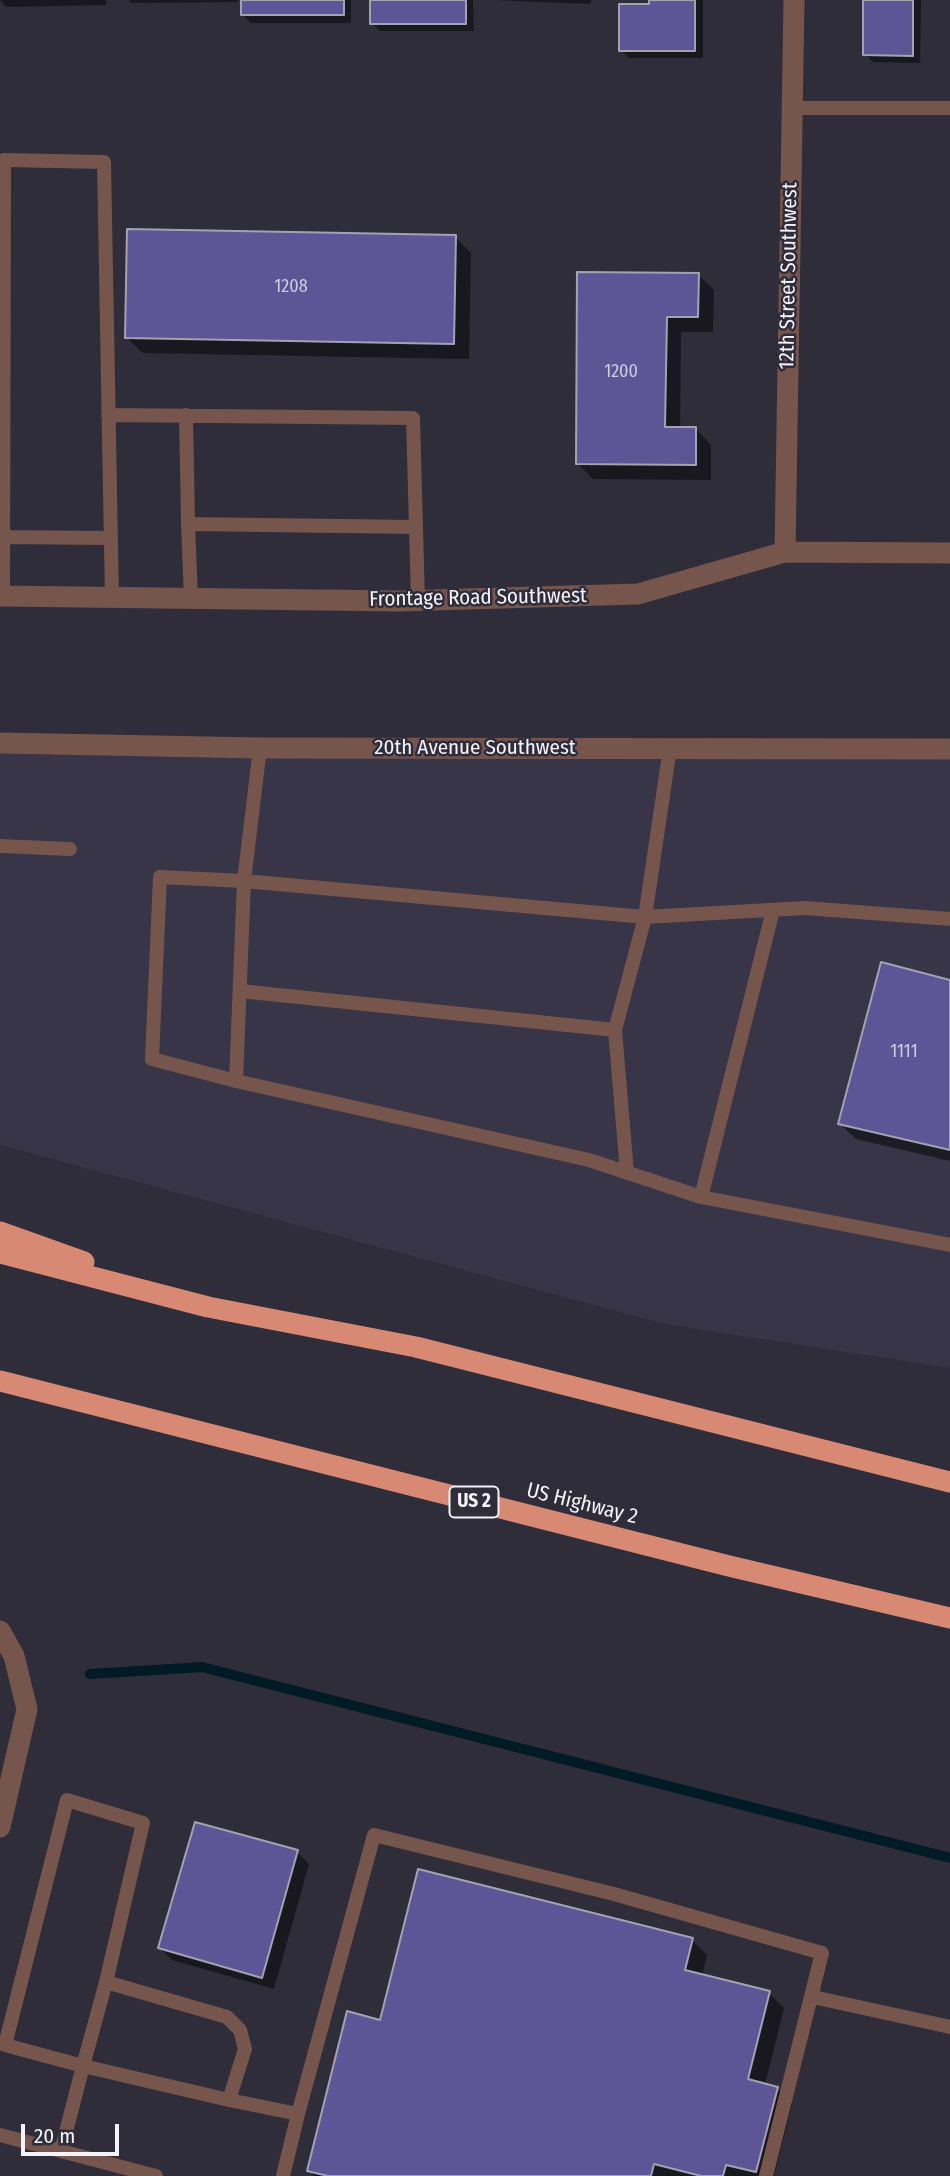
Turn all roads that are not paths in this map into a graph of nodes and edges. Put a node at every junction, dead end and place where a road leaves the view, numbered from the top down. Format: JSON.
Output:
{"nodes":[{"id":1,"x":794,"y":0,"type":"edge"},
{"id":2,"x":792,"y":108,"type":"junction"},
{"id":3,"x":950,"y":108,"type":"edge"},
{"id":4,"x":108,"y":415,"type":"junction"},
{"id":5,"x":186,"y":415,"type":"junction"},
{"id":6,"x":188,"y":524,"type":"junction"},
{"id":7,"x":416,"y":527,"type":"junction"},
{"id":8,"x":1,"y":537,"type":"edge"},
{"id":9,"x":111,"y":538,"type":"junction"},
{"id":10,"x":785,"y":552,"type":"junction"},
{"id":11,"x":950,"y":553,"type":"edge"},
{"id":12,"x":1,"y":596,"type":"edge"},
{"id":13,"x":112,"y":598,"type":"junction"},
{"id":14,"x":191,"y":599,"type":"junction"},
{"id":15,"x":418,"y":601,"type":"junction"},
{"id":16,"x":0,"y":743,"type":"edge"},
{"id":17,"x":260,"y":748,"type":"junction"},
{"id":18,"x":670,"y":748,"type":"junction"},
{"id":19,"x":950,"y":749,"type":"edge"},
{"id":20,"x":0,"y":846,"type":"edge"},
{"id":21,"x":70,"y":849,"type":"dead end"},
{"id":22,"x":244,"y":881,"type":"junction"},
{"id":23,"x":773,"y":910,"type":"junction"},
{"id":24,"x":645,"y":917,"type":"junction"},
{"id":25,"x":950,"y":919,"type":"edge"},
{"id":26,"x":240,"y":991,"type":"junction"},
{"id":27,"x":615,"y":1030,"type":"junction"},
{"id":28,"x":236,"y":1081,"type":"junction"},
{"id":29,"x":628,"y":1173,"type":"junction"},
{"id":30,"x":701,"y":1197,"type":"junction"},
{"id":31,"x":0,"y":1232,"type":"edge"},
{"id":32,"x":950,"y":1245,"type":"edge"},
{"id":33,"x":0,"y":1253,"type":"edge"},
{"id":34,"x":208,"y":1307,"type":"junction"},
{"id":35,"x":0,"y":1381,"type":"edge"},
{"id":36,"x":950,"y":1482,"type":"edge"},
{"id":37,"x":950,"y":1618,"type":"edge"},
{"id":38,"x":0,"y":1631,"type":"edge"},
{"id":39,"x":0,"y":1827,"type":"edge"},
{"id":40,"x":106,"y":1982,"type":"junction"},
{"id":41,"x":813,"y":1997,"type":"junction"},
{"id":42,"x":950,"y":2027,"type":"edge"},
{"id":43,"x":83,"y":2066,"type":"junction"},
{"id":44,"x":229,"y":2100,"type":"junction"},
{"id":45,"x":298,"y":2114,"type":"junction"},
{"id":46,"x":0,"y":2135,"type":"edge"},
{"id":47,"x":61,"y":2151,"type":"junction"},
{"id":48,"x":156,"y":2176,"type":"edge"},
{"id":49,"x":283,"y":2176,"type":"edge"},
{"id":50,"x":766,"y":2176,"type":"edge"}],
"edges":[{"from":1,"to":2,"type":"street","name":"12th Street Southwest"},
{"from":2,"to":3,"type":"lane"},
{"from":2,"to":10,"type":"street","name":"12th Street Southwest"},
{"from":4,"to":5,"type":"lane"},
{"from":4,"to":8,"type":"lane"},
{"from":4,"to":9,"type":"lane"},
{"from":5,"to":6,"type":"lane"},
{"from":5,"to":7,"type":"lane"},
{"from":6,"to":7,"type":"lane"},
{"from":6,"to":14,"type":"lane"},
{"from":7,"to":15,"type":"lane"},
{"from":8,"to":9,"type":"lane"},
{"from":8,"to":12,"type":"lane"},
{"from":9,"to":13,"type":"lane"},
{"from":10,"to":11,"type":"street","name":"Frontage Road Southwest"},
{"from":10,"to":15,"type":"street","name":"Frontage Road Southwest"},
{"from":12,"to":13,"type":"street","name":"Frontage Road Southwest"},
{"from":13,"to":14,"type":"street","name":"Frontage Road Southwest"},
{"from":14,"to":15,"type":"street","name":"Frontage Road Southwest"},
{"from":16,"to":17,"type":"street","name":"20th Avenue Southwest"},
{"from":17,"to":18,"type":"street","name":"20th Avenue Southwest"},
{"from":17,"to":22,"type":"lane"},
{"from":18,"to":19,"type":"street","name":"20th Avenue Southwest"},
{"from":18,"to":24,"type":"lane"},
{"from":20,"to":21,"type":"lane"},
{"from":22,"to":24,"type":"lane"},
{"from":22,"to":26,"type":"lane"},
{"from":22,"to":28,"type":"lane"},
{"from":23,"to":24,"type":"lane"},
{"from":23,"to":25,"type":"lane"},
{"from":23,"to":30,"type":"lane"},
{"from":24,"to":27,"type":"lane"},
{"from":26,"to":27,"type":"lane"},
{"from":26,"to":28,"type":"lane"},
{"from":27,"to":29,"type":"lane"},
{"from":28,"to":29,"type":"lane"},
{"from":29,"to":30,"type":"lane"},
{"from":30,"to":32,"type":"lane"},
{"from":31,"to":34,"type":"highway"},
{"from":33,"to":34,"type":"highway"},
{"from":34,"to":36,"type":"highway"},
{"from":35,"to":37,"type":"highway","name":"US Highway 2","number":"US 2"},
{"from":38,"to":39,"type":"street"},
{"from":40,"to":43,"type":"lane"},
{"from":40,"to":43,"type":"lane"},
{"from":40,"to":44,"type":"lane"},
{"from":41,"to":42,"type":"lane"},
{"from":41,"to":45,"type":"lane"},
{"from":41,"to":50,"type":"lane"},
{"from":43,"to":44,"type":"lane"},
{"from":43,"to":47,"type":"lane"},
{"from":44,"to":45,"type":"lane"},
{"from":45,"to":49,"type":"lane"},
{"from":46,"to":47,"type":"lane"},
{"from":47,"to":48,"type":"lane"}]}
